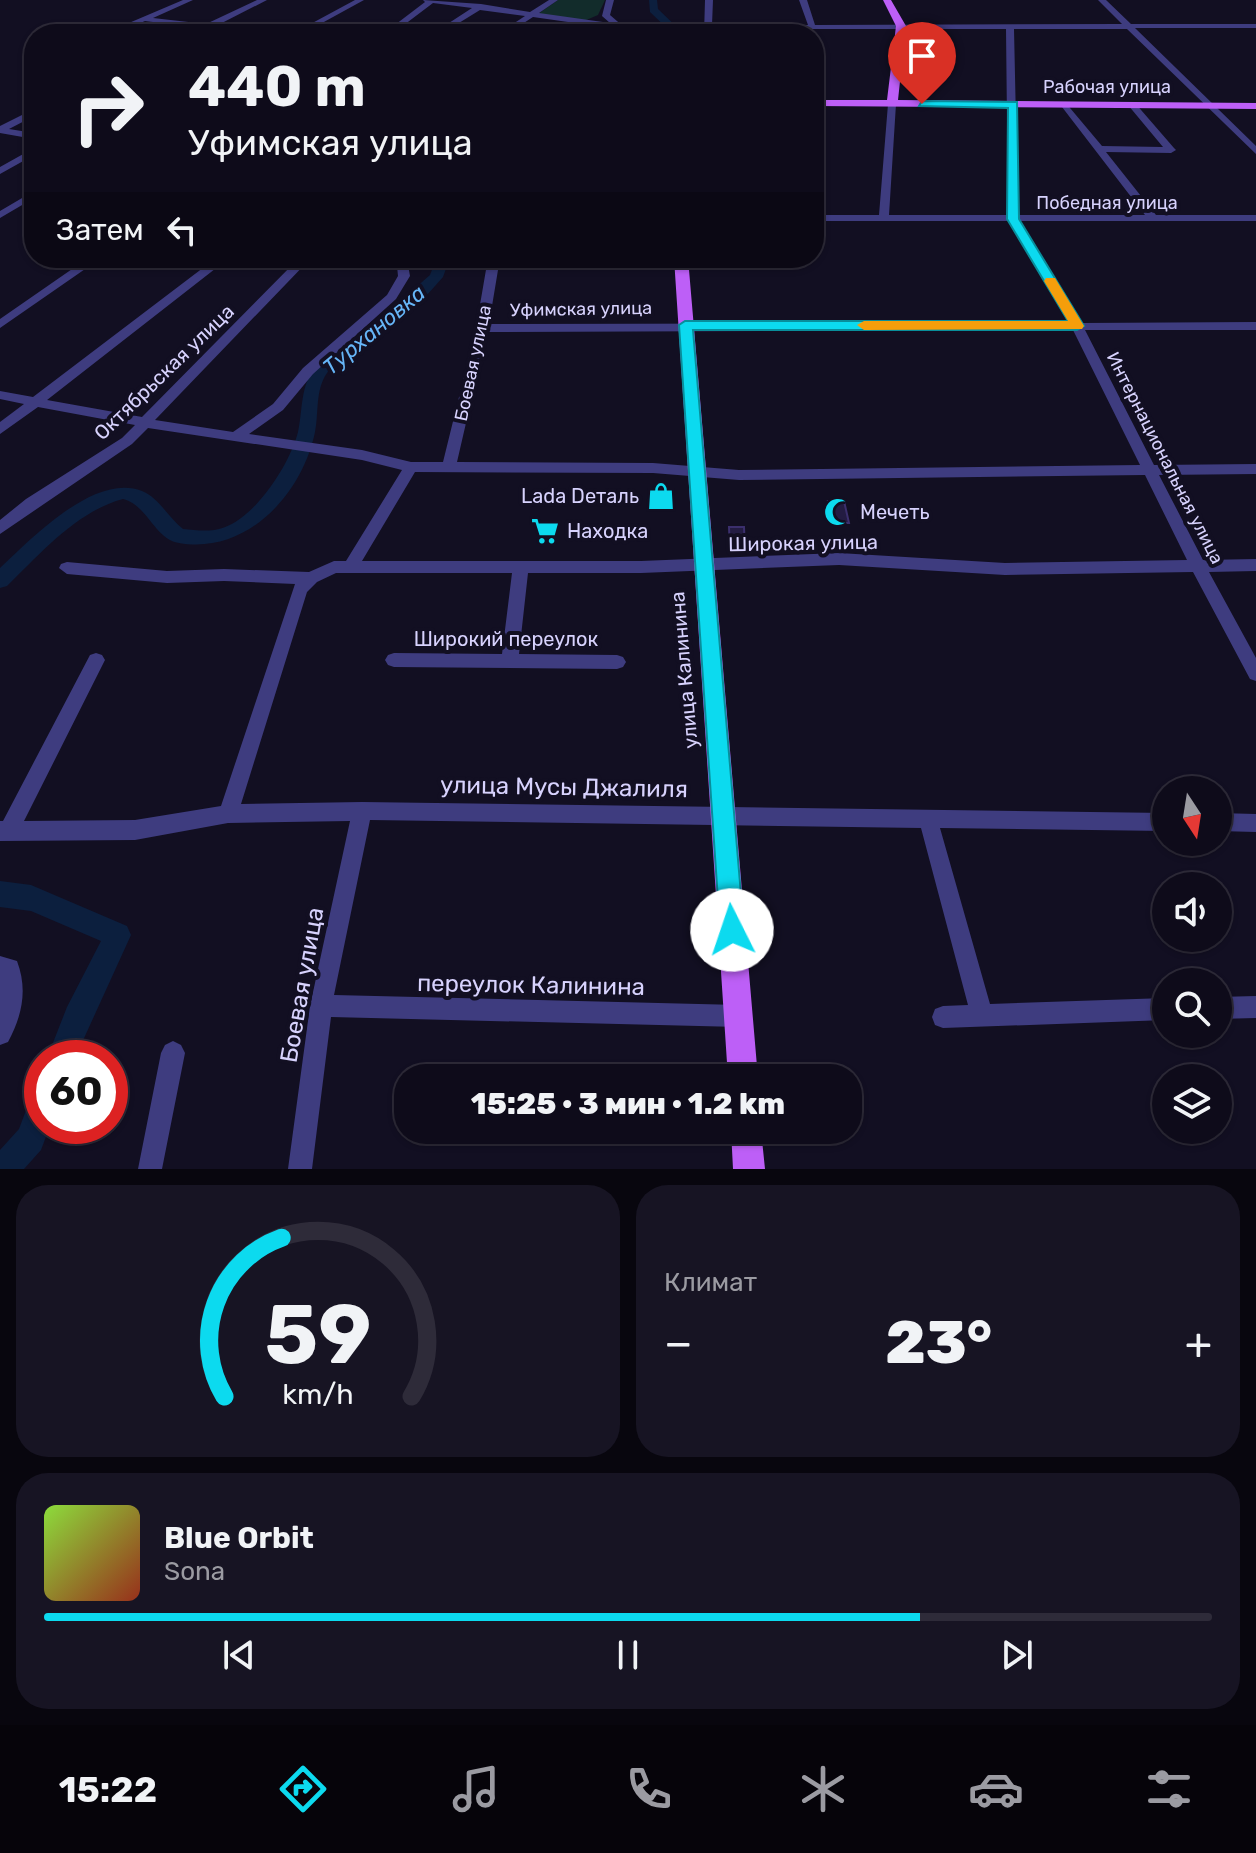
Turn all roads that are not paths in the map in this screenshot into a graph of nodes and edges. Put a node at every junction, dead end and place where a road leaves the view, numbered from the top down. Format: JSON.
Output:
{"nodes":[{"id":1,"x":189,"y":0,"type":"edge"},
{"id":2,"x":263,"y":0,"type":"edge"},
{"id":3,"x":360,"y":0,"type":"edge"},
{"id":4,"x":430,"y":0,"type":"edge"},
{"id":5,"x":488,"y":0,"type":"edge"},
{"id":6,"x":554,"y":0,"type":"edge"},
{"id":7,"x":610,"y":0,"type":"edge"},
{"id":8,"x":709,"y":0,"type":"edge"},
{"id":9,"x":803,"y":0,"type":"edge"},
{"id":10,"x":887,"y":0,"type":"edge"},
{"id":11,"x":1102,"y":0,"type":"edge"},
{"id":12,"x":479,"y":7,"type":"junction"},
{"id":13,"x":531,"y":14,"type":"junction"},
{"id":14,"x":145,"y":19,"type":"junction"},
{"id":15,"x":590,"y":23,"type":"joint"},
{"id":16,"x":132,"y":24,"type":"edge"},
{"id":17,"x":178,"y":24,"type":"edge"},
{"id":18,"x":213,"y":24,"type":"edge"},
{"id":19,"x":315,"y":24,"type":"edge"},
{"id":20,"x":400,"y":24,"type":"edge"},
{"id":21,"x":452,"y":24,"type":"edge"},
{"id":22,"x":516,"y":24,"type":"edge"},
{"id":23,"x":598,"y":24,"type":"edge"},
{"id":24,"x":616,"y":24,"type":"edge"},
{"id":25,"x":709,"y":24,"type":"edge"},
{"id":26,"x":811,"y":24,"type":"edge"},
{"id":27,"x":824,"y":26,"type":"edge"},
{"id":28,"x":901,"y":26,"type":"junction"},
{"id":29,"x":1129,"y":26,"type":"junction"},
{"id":30,"x":1256,"y":26,"type":"edge"},
{"id":31,"x":1010,"y":27,"type":"junction"},
{"id":32,"x":824,"y":103,"type":"edge"},
{"id":33,"x":892,"y":104,"type":"junction"},
{"id":34,"x":1013,"y":105,"type":"junction"},
{"id":35,"x":1065,"y":105,"type":"junction"},
{"id":36,"x":1132,"y":105,"type":"junction"},
{"id":37,"x":1207,"y":106,"type":"junction"},
{"id":38,"x":1256,"y":106,"type":"edge"},
{"id":39,"x":24,"y":117,"type":"edge"},
{"id":40,"x":0,"y":130,"type":"edge"},
{"id":41,"x":24,"y":134,"type":"edge"},
{"id":42,"x":1100,"y":149,"type":"junction"},
{"id":43,"x":1256,"y":151,"type":"edge"},
{"id":44,"x":24,"y":157,"type":"edge"},
{"id":45,"x":0,"y":171,"type":"edge"},
{"id":46,"x":24,"y":200,"type":"edge"},
{"id":47,"x":0,"y":215,"type":"edge"},
{"id":48,"x":824,"y":218,"type":"edge"},
{"id":49,"x":884,"y":218,"type":"junction"},
{"id":50,"x":1153,"y":218,"type":"junction"},
{"id":51,"x":1256,"y":218,"type":"edge"},
{"id":52,"x":1013,"y":219,"type":"junction"},
{"id":53,"x":81,"y":268,"type":"edge"},
{"id":54,"x":210,"y":268,"type":"edge"},
{"id":55,"x":295,"y":268,"type":"edge"},
{"id":56,"x":403,"y":268,"type":"edge"},
{"id":57,"x":492,"y":268,"type":"edge"},
{"id":58,"x":682,"y":268,"type":"edge"},
{"id":59,"x":0,"y":324,"type":"edge"},
{"id":60,"x":685,"y":325,"type":"junction"},
{"id":61,"x":1077,"y":326,"type":"junction"},
{"id":62,"x":1256,"y":326,"type":"edge"},
{"id":63,"x":482,"y":328,"type":"junction"},
{"id":64,"x":0,"y":395,"type":"edge"},
{"id":65,"x":36,"y":402,"type":"junction"},
{"id":66,"x":144,"y":422,"type":"junction"},
{"id":67,"x":0,"y":429,"type":"edge"},
{"id":68,"x":237,"y":436,"type":"junction"},
{"id":69,"x":411,"y":467,"type":"junction"},
{"id":70,"x":449,"y":468,"type":"junction"},
{"id":71,"x":1256,"y":469,"type":"edge"},
{"id":72,"x":697,"y":470,"type":"junction"},
{"id":73,"x":1152,"y":471,"type":"junction"},
{"id":74,"x":0,"y":528,"type":"edge"},
{"id":75,"x":703,"y":565,"type":"junction"},
{"id":76,"x":1199,"y":565,"type":"junction"},
{"id":77,"x":1256,"y":565,"type":"edge"},
{"id":78,"x":521,"y":567,"type":"junction"},
{"id":79,"x":67,"y":568,"type":"dead end"},
{"id":80,"x":350,"y":568,"type":"junction"},
{"id":81,"x":311,"y":578,"type":"junction"},
{"id":82,"x":96,"y":660,"type":"dead end"},
{"id":83,"x":394,"y":660,"type":"dead end"},
{"id":84,"x":510,"y":661,"type":"junction"},
{"id":85,"x":617,"y":662,"type":"dead end"},
{"id":86,"x":1256,"y":674,"type":"edge"},
{"id":87,"x":362,"y":811,"type":"junction"},
{"id":88,"x":228,"y":814,"type":"junction"},
{"id":89,"x":724,"y":816,"type":"junction"},
{"id":90,"x":928,"y":819,"type":"junction"},
{"id":91,"x":1152,"y":822,"type":"edge"},
{"id":92,"x":1232,"y":822,"type":"edge"},
{"id":93,"x":1256,"y":823,"type":"edge"},
{"id":94,"x":5,"y":830,"type":"edge"},
{"id":95,"x":0,"y":967,"type":"edge"},
{"id":96,"x":321,"y":1006,"type":"junction"},
{"id":97,"x":1256,"y":1007,"type":"edge"},
{"id":98,"x":1232,"y":1008,"type":"edge"},
{"id":99,"x":1152,"y":1009,"type":"edge"},
{"id":100,"x":982,"y":1014,"type":"junction"},
{"id":101,"x":739,"y":1016,"type":"junction"},
{"id":102,"x":943,"y":1017,"type":"dead end"},
{"id":103,"x":1,"y":1033,"type":"edge"},
{"id":104,"x":173,"y":1053,"type":"dead end"},
{"id":105,"x":742,"y":1064,"type":"edge"},
{"id":106,"x":747,"y":1144,"type":"edge"},
{"id":107,"x":150,"y":1169,"type":"edge"},
{"id":108,"x":300,"y":1169,"type":"edge"},
{"id":109,"x":749,"y":1169,"type":"edge"}],
"edges":[{"from":1,"to":14,"type":"street"},
{"from":2,"to":18,"type":"street"},
{"from":3,"to":19,"type":"street"},
{"from":4,"to":12,"type":"street"},
{"from":4,"to":20,"type":"street"},
{"from":5,"to":12,"type":"street"},
{"from":6,"to":13,"type":"street"},
{"from":7,"to":24,"type":"street"},
{"from":8,"to":25,"type":"street"},
{"from":9,"to":26,"type":"street"},
{"from":10,"to":28,"type":"main road"},
{"from":11,"to":29,"type":"street"},
{"from":12,"to":13,"type":"street"},
{"from":12,"to":21,"type":"street"},
{"from":13,"to":15,"type":"street"},
{"from":13,"to":22,"type":"street"},
{"from":14,"to":16,"type":"street"},
{"from":14,"to":17,"type":"street"},
{"from":15,"to":23,"type":"street"},
{"from":27,"to":28,"type":"street"},
{"from":28,"to":31,"type":"street"},
{"from":28,"to":33,"type":"main road"},
{"from":29,"to":30,"type":"street"},
{"from":29,"to":31,"type":"street"},
{"from":29,"to":37,"type":"street"},
{"from":31,"to":34,"type":"street"},
{"from":32,"to":33,"type":"main road","name":"Рабочая улица"},
{"from":33,"to":34,"type":"main road","name":"Рабочая улица"},
{"from":33,"to":49,"type":"street"},
{"from":34,"to":35,"type":"main road","name":"Рабочая улица"},
{"from":34,"to":52,"type":"street"},
{"from":35,"to":36,"type":"main road","name":"Рабочая улица"},
{"from":35,"to":42,"type":"street"},
{"from":36,"to":37,"type":"main road","name":"Рабочая улица"},
{"from":36,"to":42,"type":"street"},
{"from":37,"to":38,"type":"main road","name":"Рабочая улица"},
{"from":37,"to":43,"type":"street"},
{"from":39,"to":40,"type":"street"},
{"from":40,"to":41,"type":"street"},
{"from":42,"to":50,"type":"street"},
{"from":44,"to":45,"type":"street"},
{"from":46,"to":47,"type":"street"},
{"from":48,"to":49,"type":"street","name":"Победная улица"},
{"from":49,"to":52,"type":"street","name":"Победная улица"},
{"from":50,"to":51,"type":"street","name":"Победная улица"},
{"from":50,"to":52,"type":"street","name":"Победная улица"},
{"from":52,"to":61,"type":"street","name":"Интернациональная улица"},
{"from":53,"to":59,"type":"street"},
{"from":54,"to":65,"type":"street"},
{"from":55,"to":66,"type":"street","name":"Октябрьская улица"},
{"from":56,"to":68,"type":"street"},
{"from":57,"to":63,"type":"street","name":"Боевая улица"},
{"from":58,"to":60,"type":"main road","name":"улица Калинина"},
{"from":60,"to":61,"type":"street","name":"Уфимская улица"},
{"from":60,"to":63,"type":"street","name":"Уфимская улица"},
{"from":60,"to":72,"type":"main road","name":"улица Калинина"},
{"from":61,"to":62,"type":"street","name":"Уфимская улица"},
{"from":61,"to":73,"type":"street","name":"Интернациональная улица"},
{"from":63,"to":70,"type":"street","name":"Боевая улица"},
{"from":64,"to":65,"type":"street"},
{"from":65,"to":66,"type":"street"},
{"from":65,"to":67,"type":"street"},
{"from":66,"to":68,"type":"street"},
{"from":66,"to":74,"type":"street","name":"Октябрьская улица"},
{"from":68,"to":69,"type":"street"},
{"from":69,"to":70,"type":"street"},
{"from":69,"to":80,"type":"street"},
{"from":70,"to":72,"type":"street"},
{"from":71,"to":73,"type":"street"},
{"from":72,"to":73,"type":"street"},
{"from":72,"to":75,"type":"main road","name":"улица Калинина"},
{"from":73,"to":76,"type":"street","name":"Интернациональная улица"},
{"from":75,"to":76,"type":"street","name":"Широкая улица"},
{"from":75,"to":78,"type":"street","name":"Широкая улица"},
{"from":75,"to":89,"type":"main road","name":"улица Калинина"},
{"from":76,"to":77,"type":"street","name":"Широкая улица"},
{"from":76,"to":86,"type":"street","name":"Интернациональная улица"},
{"from":78,"to":80,"type":"street","name":"Широкая улица"},
{"from":78,"to":84,"type":"street"},
{"from":79,"to":81,"type":"street","name":"Широкая улица"},
{"from":80,"to":81,"type":"street","name":"Широкая улица"},
{"from":81,"to":88,"type":"street"},
{"from":82,"to":94,"type":"street"},
{"from":83,"to":84,"type":"street","name":"Широкий переулок"},
{"from":84,"to":85,"type":"street","name":"Широкий переулок"},
{"from":87,"to":88,"type":"street","name":"улица Мусы Джалиля"},
{"from":87,"to":89,"type":"street","name":"улица Мусы Джалиля"},
{"from":87,"to":96,"type":"street","name":"Боевая улица"},
{"from":88,"to":94,"type":"street","name":"улица Мусы Джалиля"},
{"from":89,"to":90,"type":"street","name":"улица Мусы Джалиля"},
{"from":89,"to":101,"type":"main road","name":"улица Калинина"},
{"from":90,"to":91,"type":"street","name":"улица Мусы Джалиля"},
{"from":90,"to":100,"type":"street"},
{"from":92,"to":93,"type":"street"},
{"from":95,"to":103,"type":"street"},
{"from":96,"to":101,"type":"street","name":"переулок Калинина"},
{"from":96,"to":108,"type":"street","name":"Боевая улица"},
{"from":97,"to":98,"type":"street"},
{"from":99,"to":100,"type":"street"},
{"from":100,"to":102,"type":"street"},
{"from":101,"to":105,"type":"main road","name":"улица Калинина"},
{"from":104,"to":107,"type":"street"},
{"from":106,"to":109,"type":"main road"}]}
